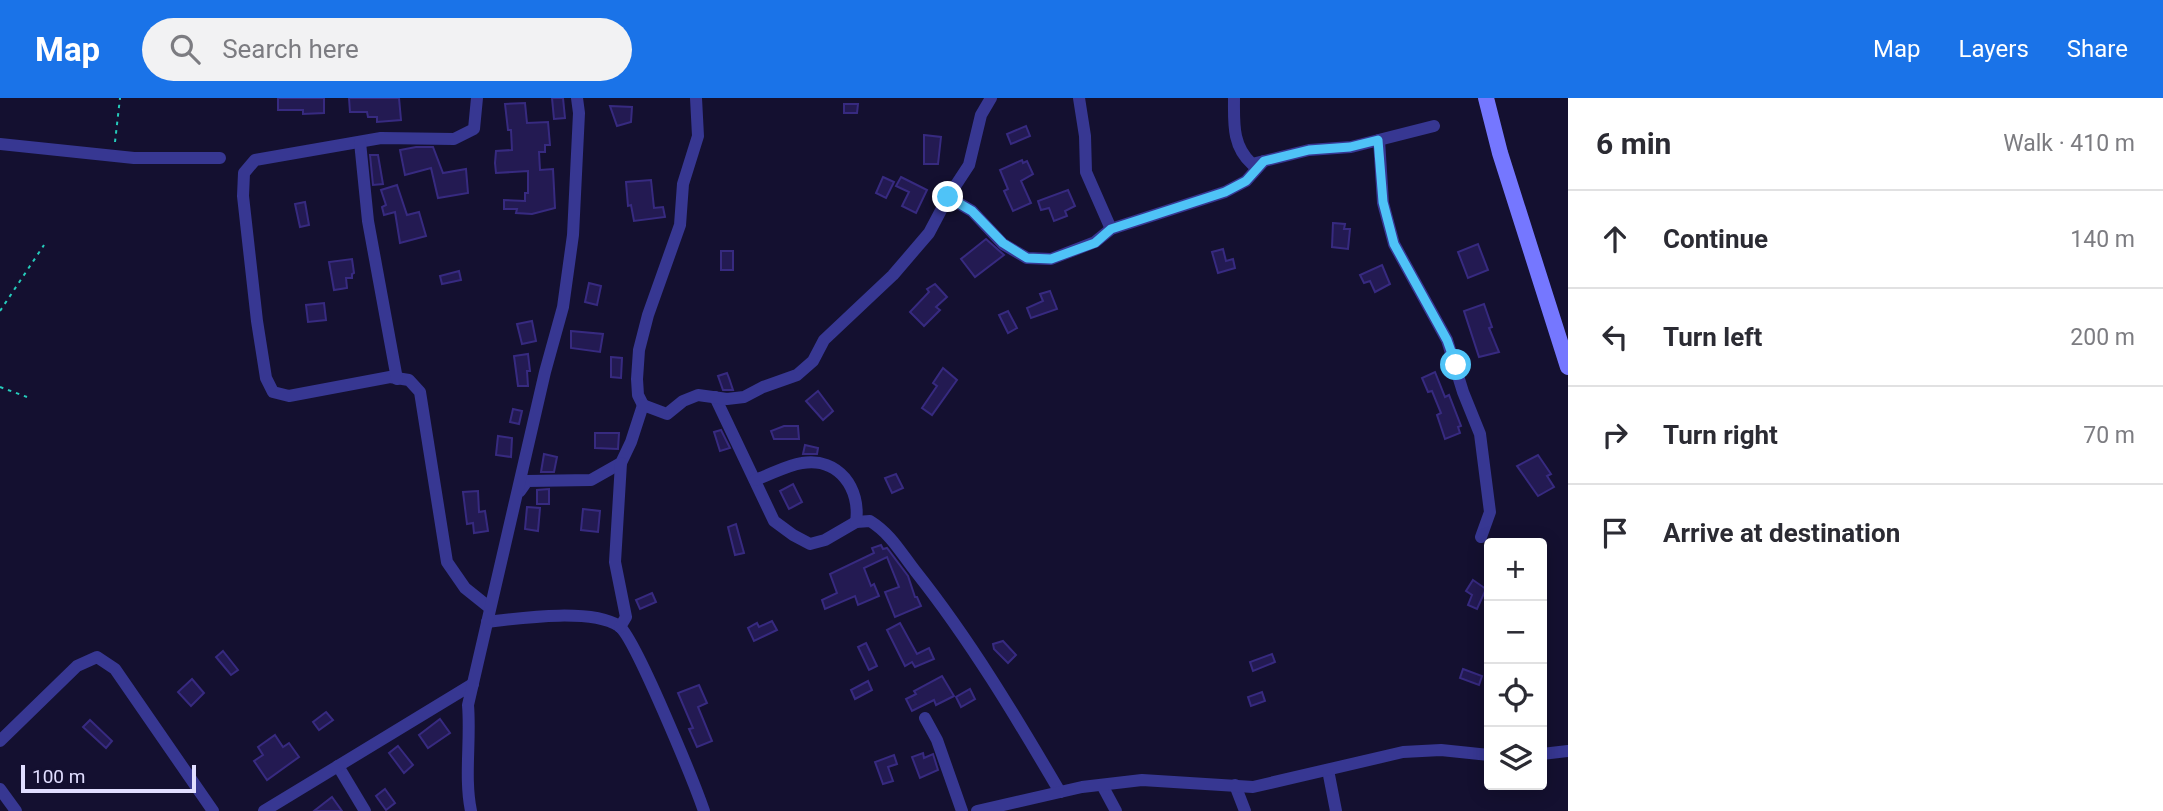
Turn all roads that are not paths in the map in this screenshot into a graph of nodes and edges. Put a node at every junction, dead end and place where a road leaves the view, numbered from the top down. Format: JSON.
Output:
{"nodes":[{"id":1,"x":477,"y":98,"type":"edge"},
{"id":2,"x":577,"y":98,"type":"edge"},
{"id":3,"x":696,"y":98,"type":"edge"},
{"id":4,"x":991,"y":98,"type":"edge"},
{"id":5,"x":1079,"y":98,"type":"edge"},
{"id":6,"x":1234,"y":98,"type":"edge"},
{"id":7,"x":1486,"y":98,"type":"edge"},
{"id":8,"x":1434,"y":126,"type":"dead end"},
{"id":9,"x":1378,"y":140,"type":"junction"},
{"id":10,"x":360,"y":142,"type":"junction"},
{"id":11,"x":0,"y":144,"type":"edge"},
{"id":12,"x":220,"y":158,"type":"dead end"},
{"id":13,"x":1264,"y":161,"type":"junction"},
{"id":14,"x":948,"y":197,"type":"junction"},
{"id":15,"x":1111,"y":229,"type":"junction"},
{"id":16,"x":1568,"y":367,"type":"edge"},
{"id":17,"x":397,"y":379,"type":"junction"},
{"id":18,"x":715,"y":397,"type":"junction"},
{"id":19,"x":643,"y":405,"type":"junction"},
{"id":20,"x":621,"y":463,"type":"junction"},
{"id":21,"x":755,"y":480,"type":"junction"},
{"id":22,"x":517,"y":494,"type":"junction"},
{"id":23,"x":856,"y":522,"type":"junction"},
{"id":24,"x":1482,"y":537,"type":"dead end"},
{"id":25,"x":490,"y":608,"type":"junction"},
{"id":26,"x":487,"y":622,"type":"junction"},
{"id":27,"x":620,"y":627,"type":"junction"},
{"id":28,"x":473,"y":684,"type":"junction"},
{"id":29,"x":925,"y":718,"type":"dead end"},
{"id":30,"x":0,"y":741,"type":"edge"},
{"id":31,"x":1568,"y":751,"type":"edge"},
{"id":32,"x":1547,"y":753,"type":"edge"},
{"id":33,"x":1484,"y":754,"type":"edge"},
{"id":34,"x":338,"y":766,"type":"junction"},
{"id":35,"x":1328,"y":770,"type":"junction"},
{"id":36,"x":1102,"y":785,"type":"junction"},
{"id":37,"x":1235,"y":785,"type":"junction"},
{"id":38,"x":0,"y":789,"type":"edge"},
{"id":39,"x":1060,"y":792,"type":"junction"},
{"id":40,"x":1019,"y":806,"type":"edge"},
{"id":41,"x":16,"y":811,"type":"edge"},
{"id":42,"x":213,"y":811,"type":"edge"},
{"id":43,"x":264,"y":811,"type":"edge"},
{"id":44,"x":365,"y":811,"type":"edge"},
{"id":45,"x":471,"y":811,"type":"edge"},
{"id":46,"x":704,"y":811,"type":"edge"},
{"id":47,"x":962,"y":811,"type":"edge"},
{"id":48,"x":977,"y":811,"type":"edge"},
{"id":49,"x":1115,"y":811,"type":"edge"},
{"id":50,"x":1245,"y":811,"type":"edge"},
{"id":51,"x":1336,"y":811,"type":"edge"}],
"edges":[{"from":1,"to":10,"type":"street"},
{"from":2,"to":22,"type":"street"},
{"from":3,"to":19,"type":"street"},
{"from":4,"to":14,"type":"street"},
{"from":5,"to":15,"type":"street"},
{"from":6,"to":13,"type":"street"},
{"from":7,"to":16,"type":"street"},
{"from":8,"to":9,"type":"street"},
{"from":9,"to":13,"type":"street"},
{"from":9,"to":24,"type":"street"},
{"from":10,"to":17,"type":"street"},
{"from":10,"to":17,"type":"street"},
{"from":11,"to":12,"type":"street"},
{"from":13,"to":15,"type":"street"},
{"from":14,"to":15,"type":"street"},
{"from":14,"to":18,"type":"street"},
{"from":17,"to":25,"type":"street"},
{"from":18,"to":19,"type":"street"},
{"from":18,"to":21,"type":"street"},
{"from":19,"to":20,"type":"street"},
{"from":20,"to":22,"type":"street"},
{"from":20,"to":27,"type":"street"},
{"from":21,"to":23,"type":"street"},
{"from":21,"to":23,"type":"street"},
{"from":22,"to":25,"type":"street"},
{"from":23,"to":39,"type":"street"},
{"from":25,"to":26,"type":"street"},
{"from":26,"to":27,"type":"street"},
{"from":26,"to":28,"type":"street"},
{"from":27,"to":46,"type":"street"},
{"from":28,"to":34,"type":"street"},
{"from":28,"to":45,"type":"street"},
{"from":29,"to":47,"type":"street"},
{"from":30,"to":42,"type":"street"},
{"from":31,"to":32,"type":"street"},
{"from":33,"to":35,"type":"street"},
{"from":34,"to":43,"type":"street"},
{"from":34,"to":44,"type":"street"},
{"from":35,"to":37,"type":"street"},
{"from":35,"to":51,"type":"street"},
{"from":36,"to":37,"type":"street"},
{"from":36,"to":39,"type":"street"},
{"from":36,"to":49,"type":"street"},
{"from":37,"to":50,"type":"street"},
{"from":38,"to":41,"type":"street"},
{"from":39,"to":40,"type":"street"},
{"from":40,"to":48,"type":"street"}]}
